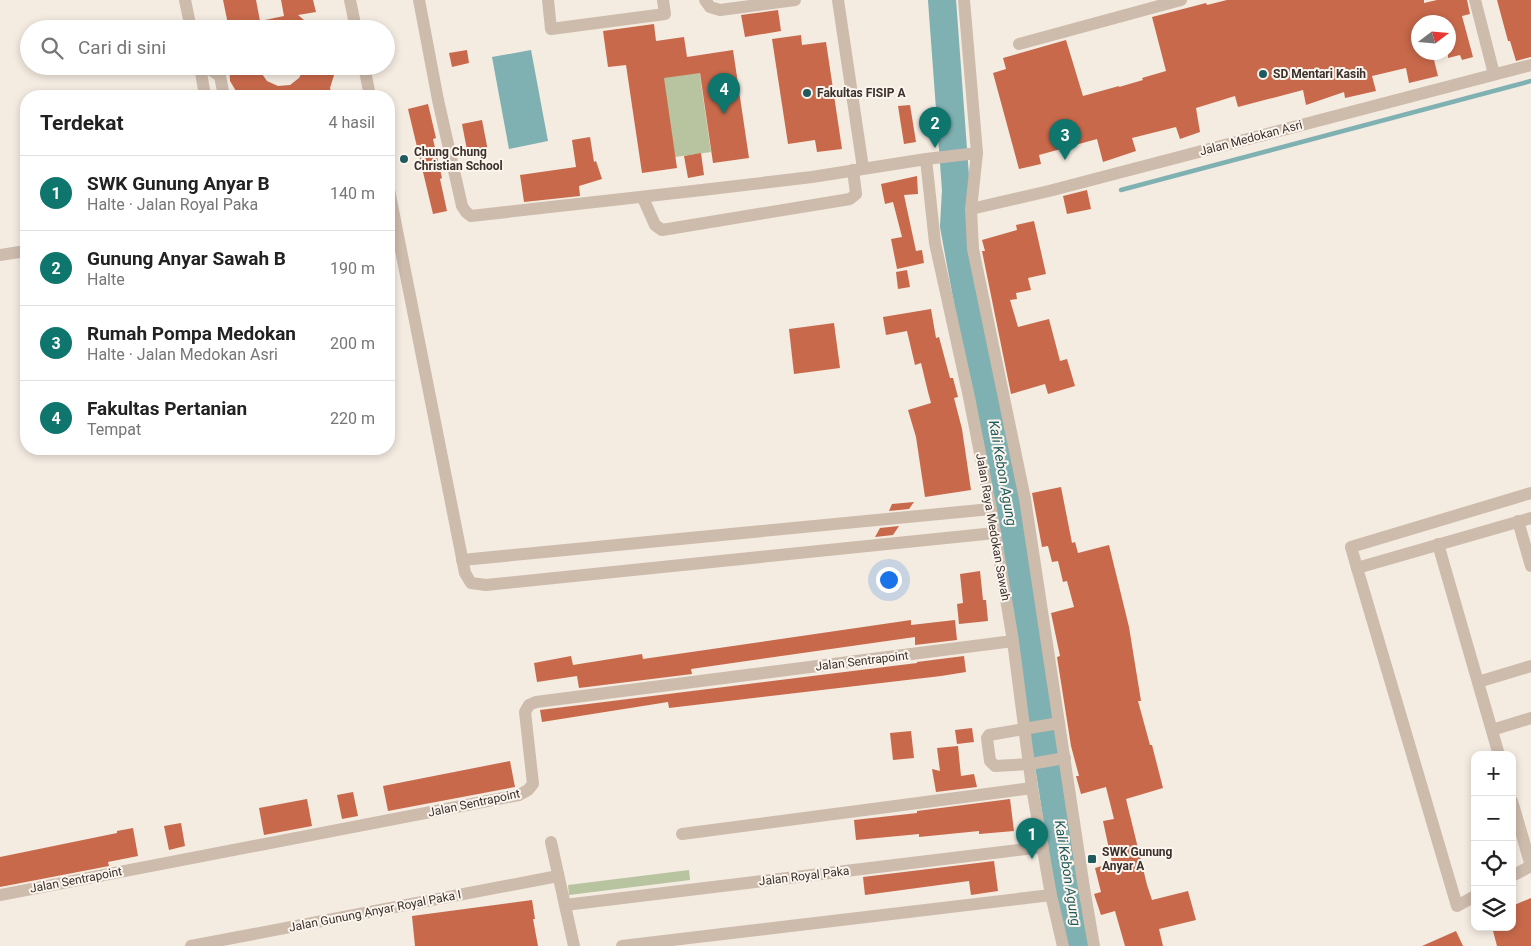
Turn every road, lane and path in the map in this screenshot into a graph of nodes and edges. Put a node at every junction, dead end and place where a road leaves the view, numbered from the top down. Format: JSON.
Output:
{"nodes":[{"id":1,"x":185,"y":0,"type":"edge"},
{"id":2,"x":350,"y":0,"type":"edge"},
{"id":3,"x":419,"y":0,"type":"edge"},
{"id":4,"x":548,"y":0,"type":"edge"},
{"id":5,"x":663,"y":0,"type":"edge"},
{"id":6,"x":705,"y":0,"type":"edge"},
{"id":7,"x":795,"y":0,"type":"edge"},
{"id":8,"x":838,"y":0,"type":"edge"},
{"id":9,"x":964,"y":0,"type":"edge"},
{"id":10,"x":1181,"y":0,"type":"edge"},
{"id":11,"x":1475,"y":0,"type":"edge"},
{"id":12,"x":190,"y":20,"type":"edge"},
{"id":13,"x":354,"y":20,"type":"edge"},
{"id":14,"x":1019,"y":44,"type":"dead end"},
{"id":15,"x":1531,"y":65,"type":"edge"},
{"id":16,"x":1494,"y":74,"type":"junction"},
{"id":17,"x":202,"y":75,"type":"edge"},
{"id":18,"x":218,"y":75,"type":"edge"},
{"id":19,"x":366,"y":75,"type":"edge"},
{"id":20,"x":204,"y":90,"type":"edge"},
{"id":21,"x":223,"y":90,"type":"edge"},
{"id":22,"x":369,"y":90,"type":"edge"},
{"id":23,"x":971,"y":153,"type":"junction"},
{"id":24,"x":931,"y":159,"type":"junction"},
{"id":25,"x":858,"y":169,"type":"junction"},
{"id":26,"x":643,"y":198,"type":"junction"},
{"id":27,"x":970,"y":209,"type":"junction"},
{"id":28,"x":395,"y":248,"type":"edge"},
{"id":29,"x":20,"y":252,"type":"edge"},
{"id":30,"x":0,"y":255,"type":"edge"},
{"id":31,"x":1531,"y":494,"type":"edge"},
{"id":32,"x":991,"y":509,"type":"junction"},
{"id":33,"x":1531,"y":518,"type":"edge"},
{"id":34,"x":1518,"y":522,"type":"junction"},
{"id":35,"x":995,"y":532,"type":"junction"},
{"id":36,"x":1438,"y":544,"type":"junction"},
{"id":37,"x":462,"y":560,"type":"junction"},
{"id":38,"x":1531,"y":566,"type":"edge"},
{"id":39,"x":1357,"y":568,"type":"junction"},
{"id":40,"x":1013,"y":641,"type":"junction"},
{"id":41,"x":1531,"y":666,"type":"edge"},
{"id":42,"x":1478,"y":682,"type":"junction"},
{"id":43,"x":1531,"y":718,"type":"edge"},
{"id":44,"x":1056,"y":724,"type":"junction"},
{"id":45,"x":1028,"y":728,"type":"junction"},
{"id":46,"x":1492,"y":730,"type":"junction"},
{"id":47,"x":1498,"y":751,"type":"edge"},
{"id":48,"x":1062,"y":758,"type":"junction"},
{"id":49,"x":1034,"y":763,"type":"junction"},
{"id":50,"x":1032,"y":788,"type":"junction"},
{"id":51,"x":1516,"y":815,"type":"edge"},
{"id":52,"x":682,"y":834,"type":"dead end"},
{"id":53,"x":551,"y":842,"type":"dead end"},
{"id":54,"x":1043,"y":847,"type":"junction"},
{"id":55,"x":1516,"y":874,"type":"edge"},
{"id":56,"x":558,"y":876,"type":"junction"},
{"id":57,"x":0,"y":895,"type":"edge"},
{"id":58,"x":1052,"y":895,"type":"junction"},
{"id":59,"x":1471,"y":898,"type":"edge"},
{"id":60,"x":565,"y":905,"type":"junction"},
{"id":61,"x":191,"y":946,"type":"edge"},
{"id":62,"x":574,"y":946,"type":"edge"},
{"id":63,"x":622,"y":946,"type":"edge"},
{"id":64,"x":1063,"y":946,"type":"edge"},
{"id":65,"x":1094,"y":946,"type":"edge"}],
"edges":[{"from":1,"to":12,"type":"street"},
{"from":2,"to":13,"type":"street"},
{"from":3,"to":26,"type":"street"},
{"from":4,"to":5,"type":"street"},
{"from":6,"to":7,"type":"street"},
{"from":8,"to":25,"type":"street"},
{"from":9,"to":23,"type":"street"},
{"from":10,"to":14,"type":"street"},
{"from":11,"to":16,"type":"street"},
{"from":15,"to":16,"type":"street","name":"Jalan Medokan Asri"},
{"from":16,"to":27,"type":"street","name":"Jalan Medokan Asri"},
{"from":17,"to":20,"type":"street"},
{"from":18,"to":21,"type":"street"},
{"from":19,"to":22,"type":"street"},
{"from":23,"to":24,"type":"street"},
{"from":23,"to":27,"type":"street"},
{"from":24,"to":25,"type":"street"},
{"from":24,"to":32,"type":"street","name":"Jalan Raya Medokan Sawah"},
{"from":25,"to":26,"type":"street"},
{"from":25,"to":26,"type":"street"},
{"from":27,"to":44,"type":"street"},
{"from":28,"to":37,"type":"street"},
{"from":29,"to":30,"type":"street"},
{"from":31,"to":39,"type":"street"},
{"from":32,"to":35,"type":"street","name":"Jalan Raya Medokan Sawah"},
{"from":32,"to":37,"type":"street"},
{"from":33,"to":34,"type":"street"},
{"from":34,"to":36,"type":"street"},
{"from":34,"to":38,"type":"street"},
{"from":35,"to":37,"type":"street"},
{"from":35,"to":40,"type":"street","name":"Jalan Raya Medokan Sawah"},
{"from":36,"to":39,"type":"street"},
{"from":36,"to":42,"type":"street"},
{"from":39,"to":59,"type":"street"},
{"from":40,"to":45,"type":"street","name":"Jalan Raya Medokan Sawah"},
{"from":40,"to":57,"type":"street","name":"Jalan Sentrapoint"},
{"from":41,"to":42,"type":"street"},
{"from":42,"to":46,"type":"street"},
{"from":43,"to":46,"type":"street"},
{"from":44,"to":45,"type":"street"},
{"from":44,"to":48,"type":"street"},
{"from":45,"to":49,"type":"street","name":"Jalan Raya Medokan Sawah"},
{"from":45,"to":49,"type":"street"},
{"from":46,"to":47,"type":"street"},
{"from":48,"to":49,"type":"street"},
{"from":48,"to":65,"type":"street"},
{"from":49,"to":50,"type":"street","name":"Jalan Raya Medokan Sawah"},
{"from":50,"to":52,"type":"street"},
{"from":50,"to":54,"type":"street","name":"Jalan Raya Medokan Sawah"},
{"from":51,"to":55,"type":"street"},
{"from":53,"to":56,"type":"street"},
{"from":54,"to":58,"type":"street","name":"Jalan Raya Medokan Sawah"},
{"from":54,"to":60,"type":"street","name":"Jalan Royal Paka"},
{"from":56,"to":60,"type":"street"},
{"from":56,"to":61,"type":"street","name":"Jalan Gunung Anyar Royal Paka I"},
{"from":58,"to":63,"type":"street"},
{"from":58,"to":64,"type":"street","name":"Jalan Raya Medokan Sawah"},
{"from":60,"to":62,"type":"street"}]}
